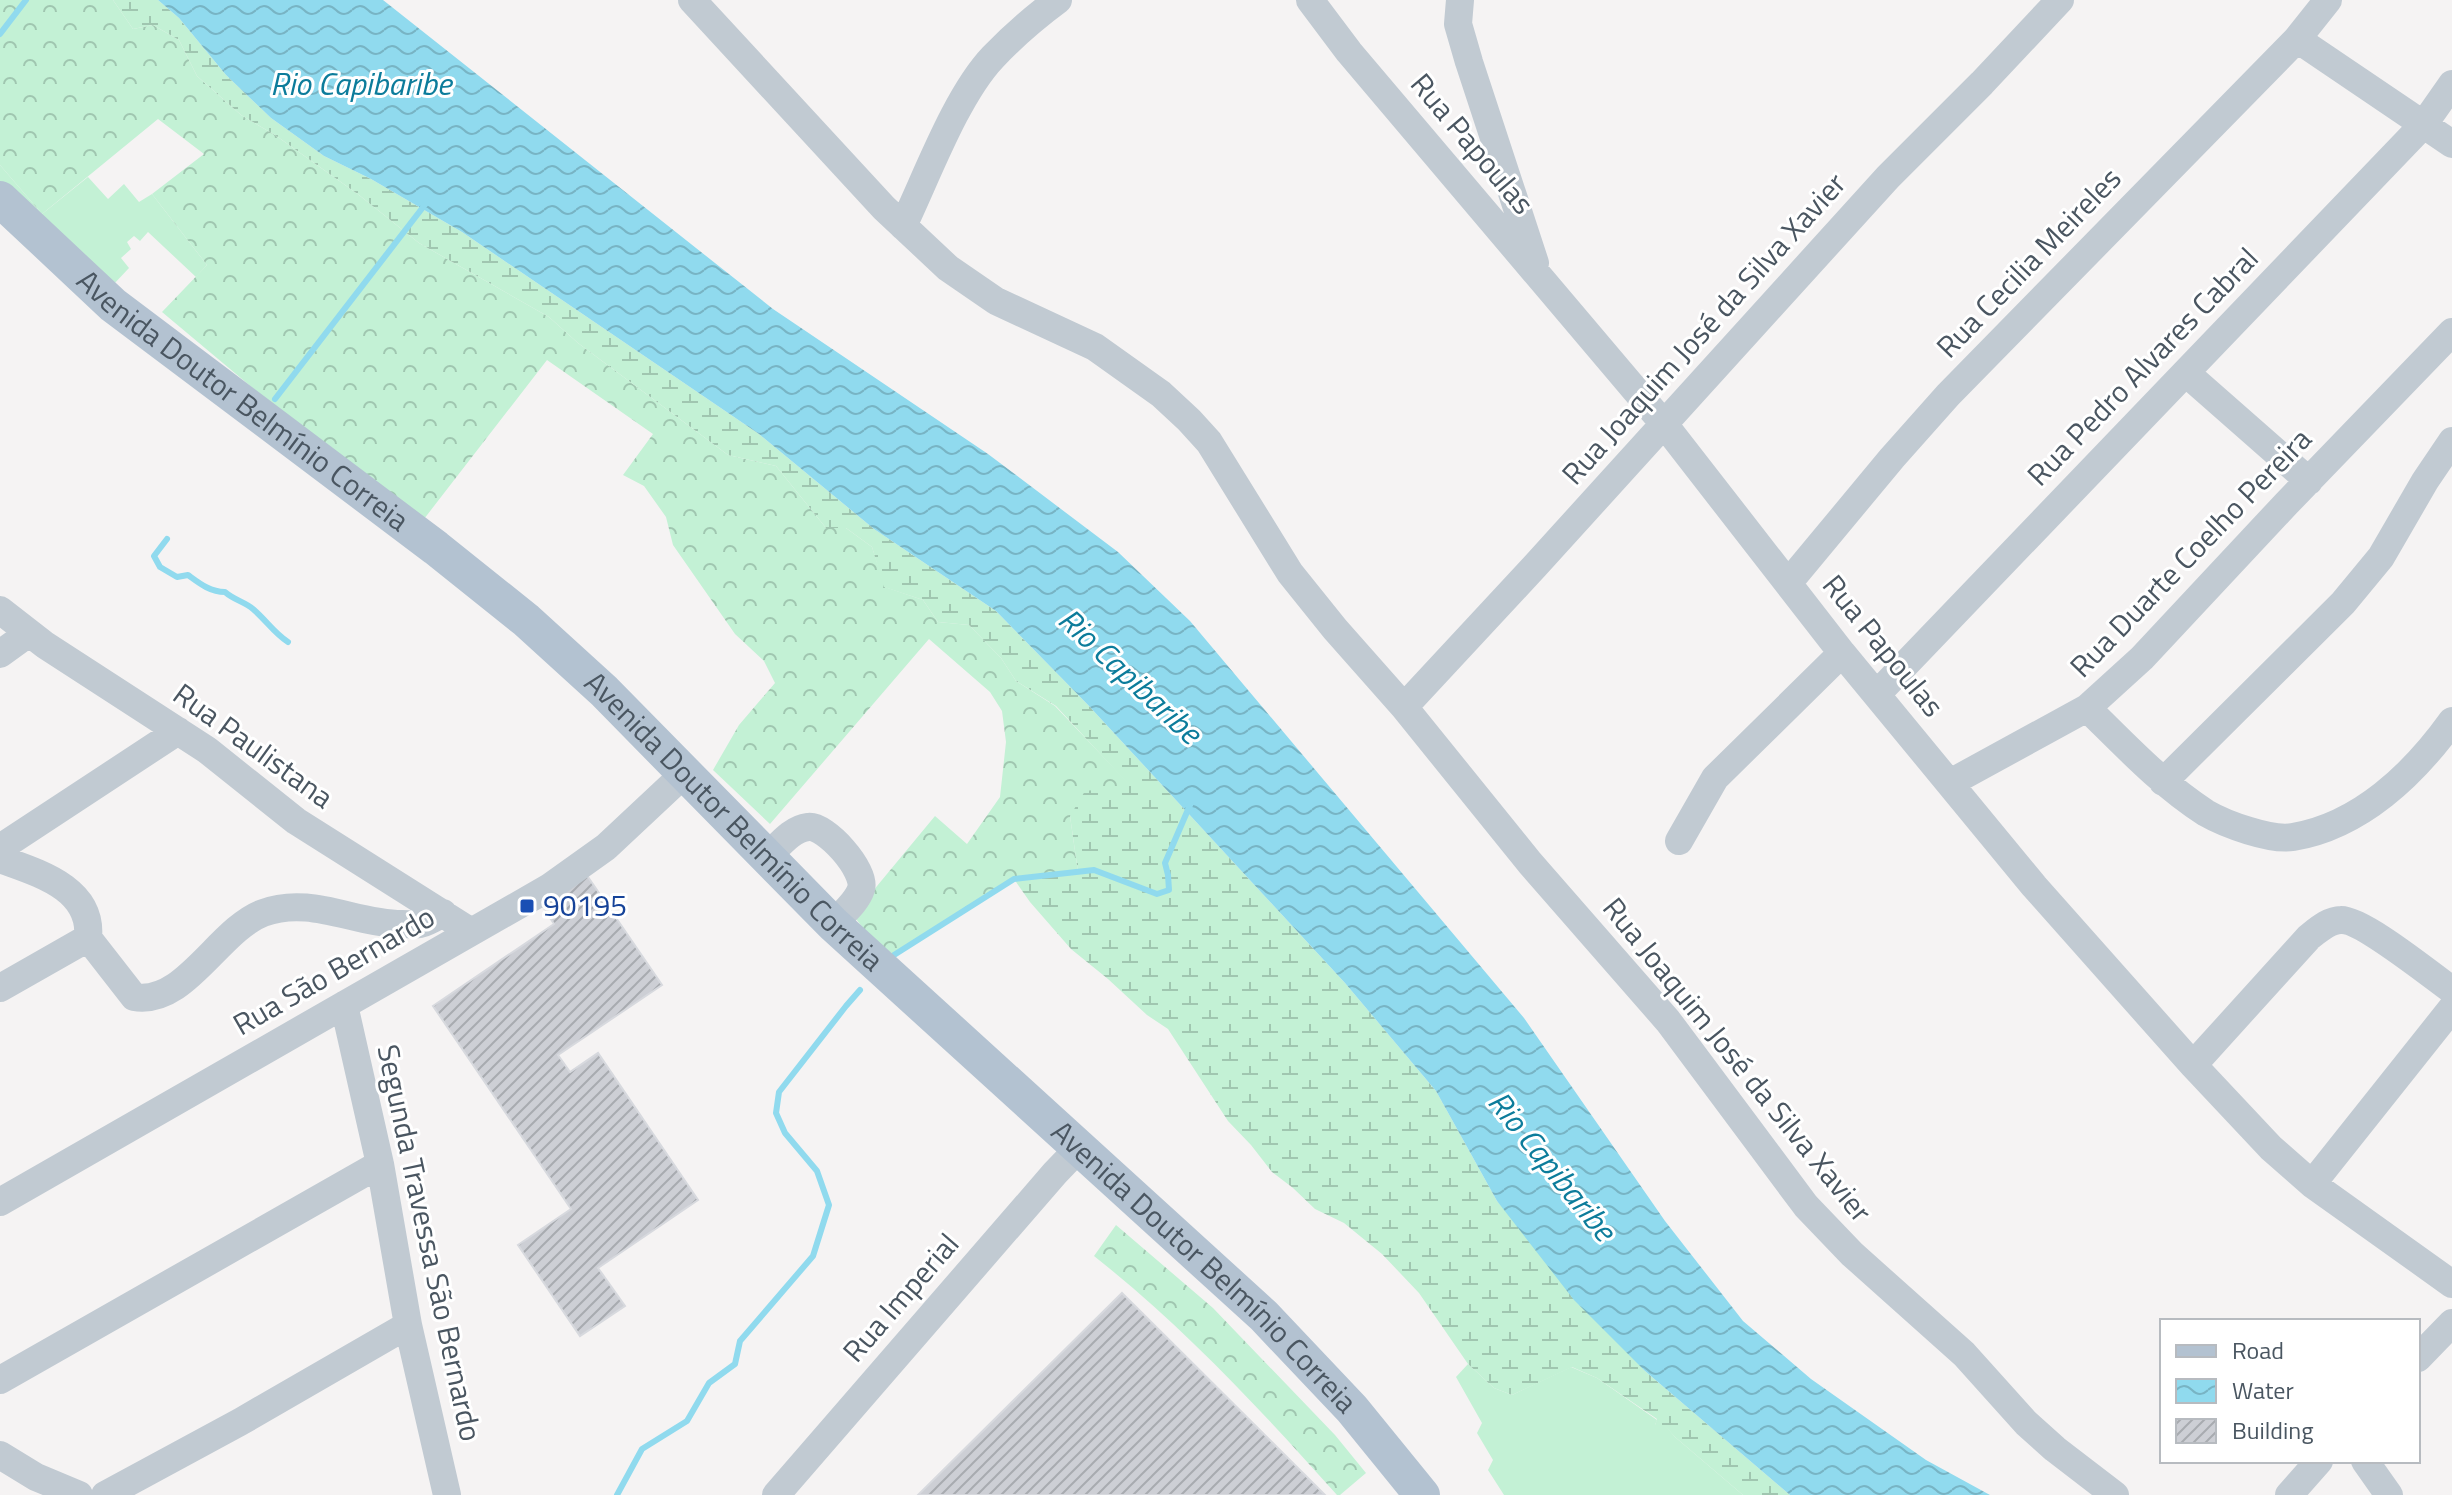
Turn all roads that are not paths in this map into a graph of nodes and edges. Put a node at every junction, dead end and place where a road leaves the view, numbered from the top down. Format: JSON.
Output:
{"nodes":[{"id":1,"x":692,"y":0,"type":"edge"},
{"id":2,"x":1058,"y":0,"type":"edge"},
{"id":3,"x":1310,"y":0,"type":"edge"},
{"id":4,"x":1460,"y":0,"type":"edge"},
{"id":5,"x":2060,"y":0,"type":"edge"},
{"id":6,"x":2328,"y":0,"type":"edge"},
{"id":7,"x":2297,"y":39,"type":"junction"},
{"id":8,"x":2452,"y":84,"type":"edge"},
{"id":9,"x":2424,"y":124,"type":"junction"},
{"id":10,"x":2452,"y":144,"type":"edge"},
{"id":11,"x":0,"y":199,"type":"edge"},
{"id":12,"x":903,"y":226,"type":"junction"},
{"id":13,"x":1539,"y":276,"type":"junction"},
{"id":14,"x":2452,"y":332,"type":"edge"},
{"id":15,"x":2186,"y":373,"type":"junction"},
{"id":16,"x":1664,"y":424,"type":"junction"},
{"id":17,"x":2452,"y":441,"type":"edge"},
{"id":18,"x":2309,"y":481,"type":"junction"},
{"id":19,"x":1789,"y":582,"type":"junction"},
{"id":20,"x":0,"y":610,"type":"edge"},
{"id":21,"x":29,"y":633,"type":"junction"},
{"id":22,"x":1842,"y":653,"type":"junction"},
{"id":23,"x":0,"y":654,"type":"edge"},
{"id":24,"x":1877,"y":694,"type":"junction"},
{"id":25,"x":1404,"y":707,"type":"junction"},
{"id":26,"x":2087,"y":708,"type":"junction"},
{"id":27,"x":2452,"y":721,"type":"edge"},
{"id":28,"x":178,"y":731,"type":"junction"},
{"id":29,"x":684,"y":774,"type":"junction"},
{"id":30,"x":2163,"y":782,"type":"junction"},
{"id":31,"x":1950,"y":783,"type":"junction"},
{"id":32,"x":1679,"y":841,"type":"dead end"},
{"id":33,"x":0,"y":848,"type":"edge"},
{"id":34,"x":767,"y":857,"type":"junction"},
{"id":35,"x":0,"y":859,"type":"edge"},
{"id":36,"x":443,"y":913,"type":"junction"},
{"id":37,"x":833,"y":924,"type":"junction"},
{"id":38,"x":470,"y":931,"type":"junction"},
{"id":39,"x":88,"y":938,"type":"junction"},
{"id":40,"x":0,"y":988,"type":"edge"},
{"id":41,"x":2452,"y":990,"type":"edge"},
{"id":42,"x":344,"y":1005,"type":"junction"},
{"id":43,"x":2452,"y":1008,"type":"edge"},
{"id":44,"x":2193,"y":1065,"type":"junction"},
{"id":45,"x":1080,"y":1147,"type":"junction"},
{"id":46,"x":380,"y":1164,"type":"junction"},
{"id":47,"x":2312,"y":1184,"type":"junction"},
{"id":48,"x":0,"y":1202,"type":"edge"},
{"id":49,"x":2452,"y":1284,"type":"edge"},
{"id":50,"x":2452,"y":1323,"type":"edge"},
{"id":51,"x":408,"y":1325,"type":"junction"},
{"id":52,"x":2420,"y":1356,"type":"edge"},
{"id":53,"x":0,"y":1380,"type":"edge"},
{"id":54,"x":0,"y":1455,"type":"edge"},
{"id":55,"x":2317,"y":1463,"type":"edge"},
{"id":56,"x":2366,"y":1463,"type":"edge"},
{"id":57,"x":79,"y":1495,"type":"edge"},
{"id":58,"x":105,"y":1495,"type":"edge"},
{"id":59,"x":447,"y":1495,"type":"edge"},
{"id":60,"x":776,"y":1495,"type":"edge"},
{"id":61,"x":1422,"y":1495,"type":"edge"},
{"id":62,"x":2115,"y":1495,"type":"edge"},
{"id":63,"x":2289,"y":1495,"type":"edge"},
{"id":64,"x":2389,"y":1495,"type":"edge"}],
"edges":[{"from":1,"to":12,"type":"street","name":"Rua Joaquim José da Silva Xavier"},
{"from":2,"to":12,"type":"street"},
{"from":3,"to":13,"type":"street","name":"Rua Papoulas"},
{"from":4,"to":13,"type":"street"},
{"from":5,"to":16,"type":"street","name":"Rua Joaquim José da Silva Xavier"},
{"from":6,"to":7,"type":"street","name":"Rua Cecilia Meireles"},
{"from":7,"to":9,"type":"street"},
{"from":7,"to":19,"type":"street","name":"Rua Cecilia Meireles"},
{"from":8,"to":9,"type":"street","name":"Rua Pedro Alvares Cabral"},
{"from":9,"to":10,"type":"street"},
{"from":9,"to":15,"type":"street","name":"Rua Pedro Alvares Cabral"},
{"from":11,"to":29,"type":"main road","name":"Avenida Doutor Belmínio Correia"},
{"from":12,"to":25,"type":"street","name":"Rua Joaquim José da Silva Xavier"},
{"from":13,"to":16,"type":"street","name":"Rua Papoulas"},
{"from":14,"to":18,"type":"street","name":"Rua Duarte Coelho Pereira"},
{"from":15,"to":18,"type":"street"},
{"from":15,"to":24,"type":"street","name":"Rua Pedro Alvares Cabral"},
{"from":16,"to":19,"type":"street","name":"Rua Papoulas"},
{"from":16,"to":25,"type":"street","name":"Rua Joaquim José da Silva Xavier"},
{"from":17,"to":30,"type":"street"},
{"from":18,"to":26,"type":"street","name":"Rua Duarte Coelho Pereira"},
{"from":19,"to":22,"type":"street","name":"Rua Papoulas"},
{"from":20,"to":21,"type":"street","name":"Rua Paulistana"},
{"from":21,"to":23,"type":"street"},
{"from":21,"to":28,"type":"street","name":"Rua Paulistana"},
{"from":22,"to":24,"type":"street","name":"Rua Papoulas"},
{"from":22,"to":32,"type":"street"},
{"from":24,"to":31,"type":"street","name":"Rua Papoulas"},
{"from":25,"to":62,"type":"street","name":"Rua Joaquim José da Silva Xavier"},
{"from":26,"to":30,"type":"street"},
{"from":26,"to":31,"type":"street","name":"Rua Duarte Coelho Pereira"},
{"from":27,"to":30,"type":"street"},
{"from":28,"to":33,"type":"street"},
{"from":28,"to":36,"type":"street","name":"Rua Paulistana"},
{"from":29,"to":34,"type":"main road","name":"Avenida Doutor Belmínio Correia"},
{"from":29,"to":38,"type":"street","name":"Rua São Bernardo"},
{"from":31,"to":44,"type":"street","name":"Rua Papoulas"},
{"from":34,"to":37,"type":"main road","name":"Avenida Doutor Belmínio Correia"},
{"from":34,"to":37,"type":"street"},
{"from":35,"to":39,"type":"street"},
{"from":36,"to":38,"type":"street","name":"Rua Paulistana"},
{"from":36,"to":39,"type":"street"},
{"from":37,"to":45,"type":"main road","name":"Avenida Doutor Belmínio Correia"},
{"from":38,"to":42,"type":"street","name":"Rua São Bernardo"},
{"from":39,"to":40,"type":"street"},
{"from":41,"to":44,"type":"street"},
{"from":42,"to":46,"type":"street","name":"Segunda Travessa São Bernardo"},
{"from":42,"to":48,"type":"street","name":"Rua São Bernardo"},
{"from":43,"to":47,"type":"street"},
{"from":44,"to":47,"type":"street","name":"Rua Papoulas"},
{"from":45,"to":60,"type":"street","name":"Rua Imperial"},
{"from":45,"to":61,"type":"main road","name":"Avenida Doutor Belmínio Correia"},
{"from":46,"to":51,"type":"street","name":"Segunda Travessa São Bernardo"},
{"from":46,"to":53,"type":"street"},
{"from":47,"to":49,"type":"street","name":"Rua Papoulas"},
{"from":50,"to":52,"type":"street"},
{"from":51,"to":58,"type":"street"},
{"from":51,"to":59,"type":"street","name":"Segunda Travessa São Bernardo"},
{"from":54,"to":57,"type":"street"},
{"from":55,"to":63,"type":"street"},
{"from":56,"to":64,"type":"street"}]}
